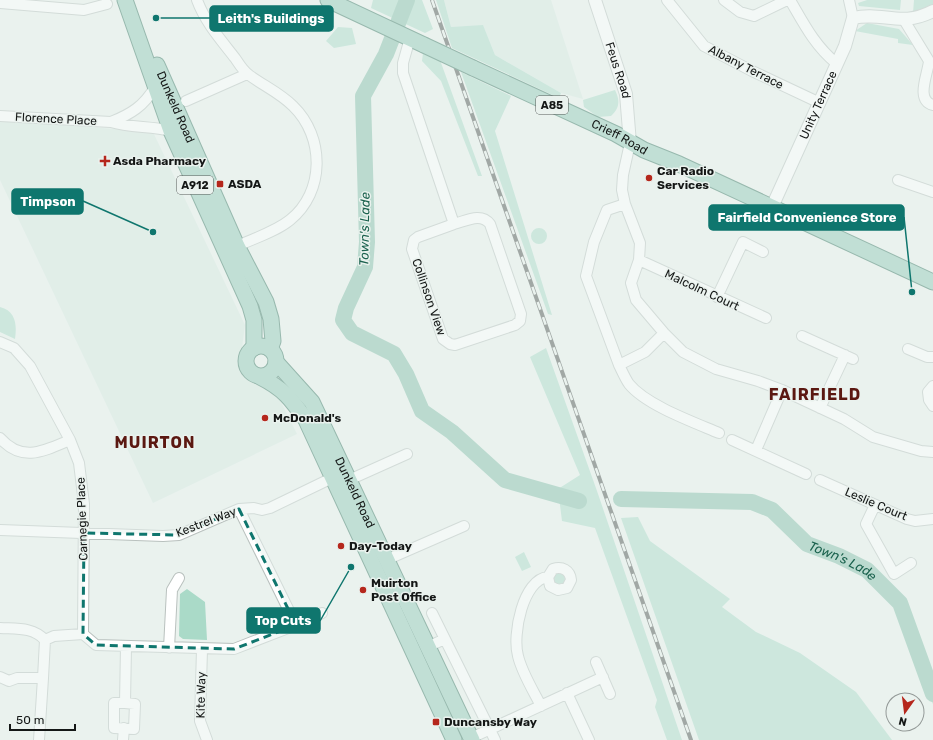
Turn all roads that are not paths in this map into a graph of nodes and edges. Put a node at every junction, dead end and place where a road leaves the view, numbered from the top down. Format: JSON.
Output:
{"nodes":[{"id":1,"x":125,"y":0,"type":"edge"},
{"id":2,"x":197,"y":0,"type":"edge"},
{"id":3,"x":328,"y":0,"type":"edge"},
{"id":4,"x":595,"y":0,"type":"edge"},
{"id":5,"x":666,"y":0,"type":"edge"},
{"id":6,"x":724,"y":0,"type":"edge"},
{"id":7,"x":787,"y":0,"type":"edge"},
{"id":8,"x":790,"y":0,"type":"edge"},
{"id":9,"x":848,"y":0,"type":"edge"},
{"id":10,"x":0,"y":3,"type":"edge"},
{"id":11,"x":107,"y":4,"type":"dead end"},
{"id":12,"x":933,"y":11,"type":"edge"},
{"id":13,"x":853,"y":18,"type":"junction"},
{"id":14,"x":904,"y":20,"type":"junction"},
{"id":15,"x":132,"y":22,"type":"junction"},
{"id":16,"x":403,"y":35,"type":"junction"},
{"id":17,"x":836,"y":63,"type":"junction"},
{"id":18,"x":247,"y":74,"type":"junction"},
{"id":19,"x":154,"y":87,"type":"junction"},
{"id":20,"x":186,"y":101,"type":"dead end"},
{"id":21,"x":820,"y":104,"type":"junction"},
{"id":22,"x":933,"y":105,"type":"edge"},
{"id":23,"x":0,"y":116,"type":"edge"},
{"id":24,"x":111,"y":122,"type":"junction"},
{"id":25,"x":171,"y":131,"type":"junction"},
{"id":26,"x":630,"y":143,"type":"junction"},
{"id":27,"x":898,"y":180,"type":"dead end"},
{"id":28,"x":933,"y":192,"type":"edge"},
{"id":29,"x":625,"y":204,"type":"junction"},
{"id":30,"x":772,"y":207,"type":"junction"},
{"id":31,"x":454,"y":224,"type":"junction"},
{"id":32,"x":231,"y":249,"type":"junction"},
{"id":33,"x":763,"y":252,"type":"dead end"},
{"id":34,"x":639,"y":260,"type":"junction"},
{"id":35,"x":933,"y":282,"type":"edge"},
{"id":36,"x":717,"y":297,"type":"junction"},
{"id":37,"x":766,"y":318,"type":"dead end"},
{"id":38,"x":664,"y":333,"type":"junction"},
{"id":39,"x":802,"y":336,"type":"dead end"},
{"id":40,"x":0,"y":342,"type":"edge"},
{"id":41,"x":254,"y":348,"type":"junction"},
{"id":42,"x":908,"y":349,"type":"dead end"},
{"id":43,"x":273,"y":355,"type":"junction"},
{"id":44,"x":933,"y":357,"type":"edge"},
{"id":45,"x":619,"y":364,"type":"junction"},
{"id":46,"x":260,"y":376,"type":"junction"},
{"id":47,"x":933,"y":386,"type":"edge"},
{"id":48,"x":782,"y":390,"type":"junction"},
{"id":49,"x":933,"y":406,"type":"edge"},
{"id":50,"x":820,"y":408,"type":"junction"},
{"id":51,"x":719,"y":433,"type":"dead end"},
{"id":52,"x":70,"y":440,"type":"junction"},
{"id":53,"x":732,"y":440,"type":"dead end"},
{"id":54,"x":1,"y":442,"type":"edge"},
{"id":55,"x":756,"y":450,"type":"junction"},
{"id":56,"x":933,"y":452,"type":"edge"},
{"id":57,"x":407,"y":454,"type":"dead end"},
{"id":58,"x":806,"y":474,"type":"dead end"},
{"id":59,"x":332,"y":478,"type":"junction"},
{"id":60,"x":349,"y":480,"type":"junction"},
{"id":61,"x":820,"y":480,"type":"dead end"},
{"id":62,"x":875,"y":505,"type":"junction"},
{"id":63,"x":239,"y":509,"type":"junction"},
{"id":64,"x":933,"y":519,"type":"edge"},
{"id":65,"x":464,"y":526,"type":"dead end"},
{"id":66,"x":0,"y":530,"type":"edge"},
{"id":67,"x":84,"y":533,"type":"junction"},
{"id":68,"x":386,"y":560,"type":"junction"},
{"id":69,"x":911,"y":563,"type":"dead end"},
{"id":70,"x":548,"y":577,"type":"dead end"},
{"id":71,"x":179,"y":578,"type":"dead end"},
{"id":72,"x":322,"y":613,"type":"dead end"},
{"id":73,"x":432,"y":613,"type":"dead end"},
{"id":74,"x":296,"y":625,"type":"junction"},
{"id":75,"x":0,"y":628,"type":"edge"},
{"id":76,"x":83,"y":634,"type":"junction"},
{"id":77,"x":445,"y":639,"type":"junction"},
{"id":78,"x":45,"y":640,"type":"junction"},
{"id":79,"x":126,"y":646,"type":"junction"},
{"id":80,"x":428,"y":646,"type":"junction"},
{"id":81,"x":169,"y":648,"type":"junction"},
{"id":82,"x":202,"y":649,"type":"junction"},
{"id":83,"x":596,"y":662,"type":"dead end"},
{"id":84,"x":0,"y":677,"type":"edge"},
{"id":85,"x":603,"y":677,"type":"junction"},
{"id":86,"x":43,"y":678,"type":"junction"},
{"id":87,"x":567,"y":694,"type":"junction"},
{"id":88,"x":610,"y":694,"type":"dead end"},
{"id":89,"x":125,"y":703,"type":"junction"},
{"id":90,"x":541,"y":706,"type":"junction"},
{"id":91,"x":124,"y":728,"type":"junction"},
{"id":92,"x":490,"y":730,"type":"junction"},
{"id":93,"x":471,"y":739,"type":"edge"},
{"id":94,"x":39,"y":740,"type":"edge"},
{"id":95,"x":123,"y":740,"type":"edge"},
{"id":96,"x":207,"y":740,"type":"edge"},
{"id":97,"x":454,"y":740,"type":"edge"},
{"id":98,"x":495,"y":740,"type":"edge"},
{"id":99,"x":589,"y":740,"type":"edge"}],
"edges":[{"from":1,"to":15,"type":"main road","name":"Dunkeld Road","number":"A912"},
{"from":2,"to":18,"type":"street"},
{"from":3,"to":16,"type":"main road","name":"Crieff Road","number":"A85"},
{"from":4,"to":26,"type":"street","name":"Feus Road"},
{"from":5,"to":21,"type":"street","name":"Albany Terrace"},
{"from":6,"to":7,"type":"street"},
{"from":8,"to":17,"type":"street"},
{"from":9,"to":13,"type":"street"},
{"from":10,"to":11,"type":"street"},
{"from":12,"to":14,"type":"street"},
{"from":13,"to":14,"type":"street"},
{"from":13,"to":17,"type":"street","name":"Unity Terrace"},
{"from":14,"to":22,"type":"street"},
{"from":15,"to":19,"type":"main road","name":"Dunkeld Road","number":"A912"},
{"from":15,"to":32,"type":"main road","name":"Dunkeld Road","number":"A912"},
{"from":16,"to":26,"type":"main road","name":"Crieff Road","number":"A85","bridge":true},
{"from":16,"to":31,"type":"street"},
{"from":17,"to":21,"type":"street","name":"Unity Terrace"},
{"from":18,"to":20,"type":"street"},
{"from":18,"to":32,"type":"street"},
{"from":19,"to":24,"type":"street","name":"Florence Place"},
{"from":19,"to":25,"type":"main road","name":"Dunkeld Road","number":"A912"},
{"from":21,"to":30,"type":"street","name":"Unity Terrace"},
{"from":23,"to":24,"type":"street","name":"Florence Place"},
{"from":24,"to":25,"type":"street","name":"Florence Place"},
{"from":25,"to":32,"type":"main road","name":"Dunkeld Road","number":"A912"},
{"from":26,"to":29,"type":"street"},
{"from":26,"to":30,"type":"main road","name":"Crieff Road","number":"A85"},
{"from":27,"to":28,"type":"street"},
{"from":29,"to":34,"type":"street"},
{"from":29,"to":45,"type":"street"},
{"from":30,"to":35,"type":"main road","name":"Crieff Road","number":"A85"},
{"from":31,"to":31,"type":"street","name":"Collinson View"},
{"from":32,"to":41,"type":"main road","name":"Dunkeld Road","number":"A912"},
{"from":32,"to":43,"type":"main road","name":"Dunkeld Road","number":"A912"},
{"from":33,"to":36,"type":"street"},
{"from":34,"to":36,"type":"street","name":"Malcolm Court"},
{"from":34,"to":38,"type":"street"},
{"from":36,"to":37,"type":"street","name":"Malcolm Court"},
{"from":38,"to":45,"type":"street"},
{"from":38,"to":48,"type":"street"},
{"from":39,"to":50,"type":"street"},
{"from":40,"to":52,"type":"street","name":"Carnegie Place"},
{"from":41,"to":43,"type":"main road"},
{"from":41,"to":46,"type":"main road","number":"A912"},
{"from":42,"to":44,"type":"street"},
{"from":43,"to":46,"type":"main road"},
{"from":43,"to":60,"type":"main road","name":"Dunkeld Road"},
{"from":45,"to":51,"type":"street"},
{"from":46,"to":59,"type":"main road","name":"Dunkeld Road","number":"A912"},
{"from":47,"to":49,"type":"street"},
{"from":48,"to":50,"type":"street"},
{"from":48,"to":55,"type":"street"},
{"from":50,"to":56,"type":"street"},
{"from":52,"to":54,"type":"street"},
{"from":52,"to":67,"type":"street","name":"Carnegie Place"},
{"from":53,"to":55,"type":"street"},
{"from":55,"to":58,"type":"street"},
{"from":57,"to":60,"type":"street"},
{"from":59,"to":63,"type":"street","name":"Kestrel Way"},
{"from":59,"to":97,"type":"main road","name":"Dunkeld Road","number":"A912"},
{"from":60,"to":68,"type":"main road","name":"Dunkeld Road"},
{"from":61,"to":62,"type":"street","name":"Leslie Court"},
{"from":62,"to":64,"type":"street","name":"Leslie Court"},
{"from":62,"to":69,"type":"street"},
{"from":63,"to":67,"type":"street","name":"Kestrel Way"},
{"from":63,"to":74,"type":"street"},
{"from":65,"to":68,"type":"street"},
{"from":66,"to":67,"type":"street","name":"Kestrel Way"},
{"from":67,"to":76,"type":"street","name":"Carnegie Place"},
{"from":68,"to":80,"type":"main road","name":"Dunkeld Road"},
{"from":70,"to":90,"type":"street"},
{"from":71,"to":81,"type":"street"},
{"from":72,"to":74,"type":"street"},
{"from":73,"to":77,"type":"street"},
{"from":74,"to":82,"type":"street"},
{"from":75,"to":78,"type":"street"},
{"from":76,"to":78,"type":"street"},
{"from":76,"to":79,"type":"street"},
{"from":77,"to":80,"type":"street"},
{"from":77,"to":92,"type":"street"},
{"from":78,"to":86,"type":"street"},
{"from":79,"to":81,"type":"street"},
{"from":79,"to":89,"type":"street"},
{"from":80,"to":93,"type":"main road","name":"Dunkeld Road"},
{"from":81,"to":82,"type":"street"},
{"from":82,"to":96,"type":"street","name":"Kite Way"},
{"from":83,"to":85,"type":"street"},
{"from":84,"to":86,"type":"street"},
{"from":85,"to":87,"type":"street"},
{"from":85,"to":88,"type":"street"},
{"from":86,"to":94,"type":"street"},
{"from":87,"to":90,"type":"street"},
{"from":87,"to":99,"type":"street"},
{"from":89,"to":91,"type":"street"},
{"from":89,"to":91,"type":"street"},
{"from":90,"to":92,"type":"street"},
{"from":91,"to":95,"type":"street"},
{"from":92,"to":93,"type":"street"},
{"from":92,"to":98,"type":"street"}]}
